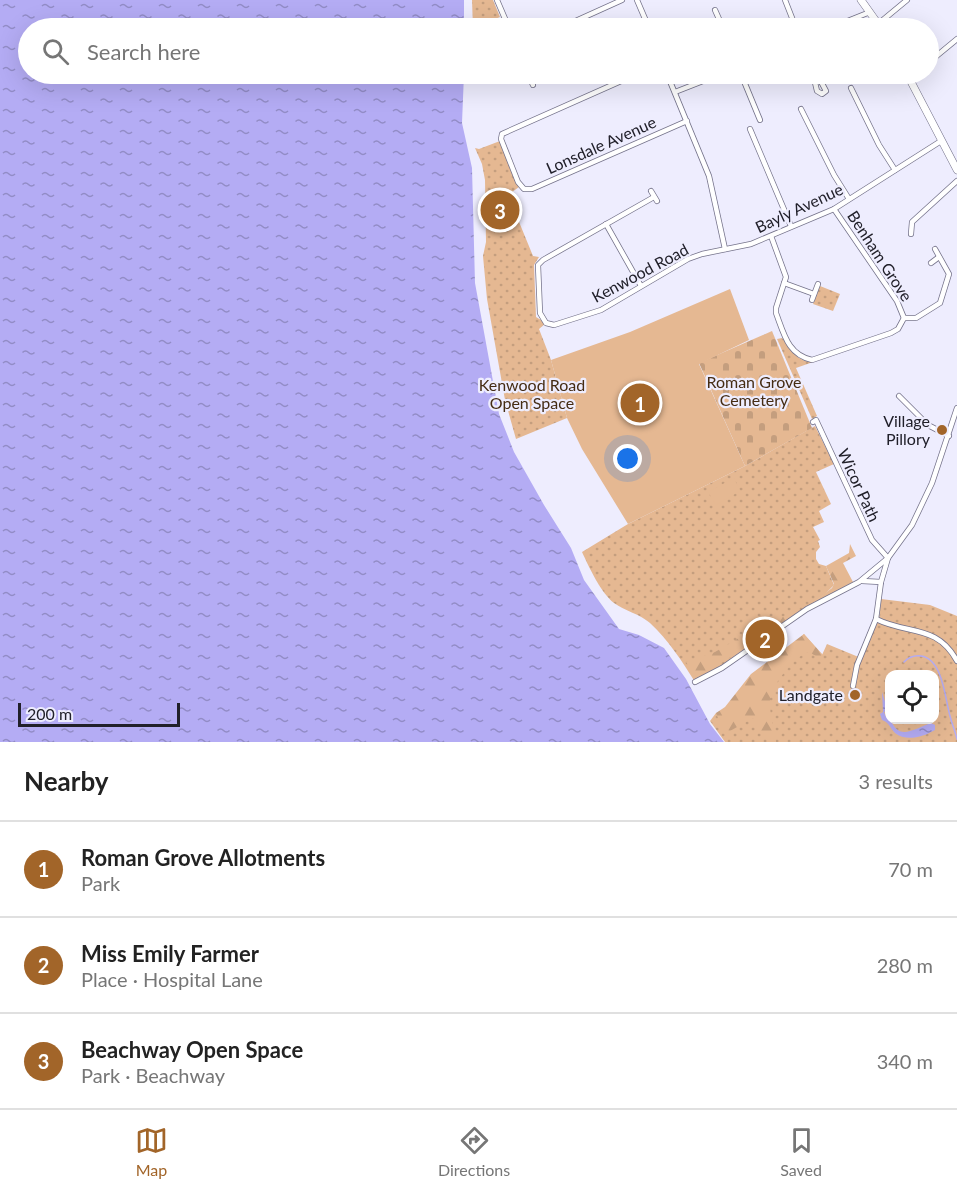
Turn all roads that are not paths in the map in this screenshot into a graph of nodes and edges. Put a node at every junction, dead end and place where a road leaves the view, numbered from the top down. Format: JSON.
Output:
{"nodes":[{"id":1,"x":497,"y":0,"type":"edge"},
{"id":2,"x":622,"y":0,"type":"edge"},
{"id":3,"x":637,"y":0,"type":"edge"},
{"id":4,"x":780,"y":0,"type":"edge"},
{"id":5,"x":861,"y":0,"type":"edge"},
{"id":6,"x":907,"y":0,"type":"edge"},
{"id":7,"x":785,"y":2,"type":"edge"},
{"id":8,"x":715,"y":10,"type":"dead end"},
{"id":9,"x":870,"y":12,"type":"junction"},
{"id":10,"x":505,"y":18,"type":"edge"},
{"id":11,"x":582,"y":18,"type":"edge"},
{"id":12,"x":645,"y":18,"type":"edge"},
{"id":13,"x":719,"y":18,"type":"edge"},
{"id":14,"x":792,"y":18,"type":"edge"},
{"id":15,"x":856,"y":18,"type":"edge"},
{"id":16,"x":874,"y":18,"type":"edge"},
{"id":17,"x":888,"y":18,"type":"edge"},
{"id":18,"x":957,"y":39,"type":"edge"},
{"id":19,"x":939,"y":54,"type":"edge"},
{"id":20,"x":614,"y":84,"type":"edge"},
{"id":21,"x":671,"y":84,"type":"edge"},
{"id":22,"x":695,"y":84,"type":"edge"},
{"id":23,"x":745,"y":84,"type":"edge"},
{"id":24,"x":815,"y":84,"type":"edge"},
{"id":25,"x":823,"y":84,"type":"edge"},
{"id":26,"x":914,"y":84,"type":"edge"},
{"id":27,"x":851,"y":88,"type":"dead end"},
{"id":28,"x":675,"y":92,"type":"junction"},
{"id":29,"x":801,"y":109,"type":"dead end"},
{"id":30,"x":760,"y":120,"type":"dead end"},
{"id":31,"x":687,"y":121,"type":"junction"},
{"id":32,"x":750,"y":129,"type":"dead end"},
{"id":33,"x":941,"y":141,"type":"junction"},
{"id":34,"x":895,"y":170,"type":"junction"},
{"id":35,"x":957,"y":170,"type":"edge"},
{"id":36,"x":957,"y":181,"type":"edge"},
{"id":37,"x":651,"y":191,"type":"dead end"},
{"id":38,"x":849,"y":198,"type":"junction"},
{"id":39,"x":834,"y":209,"type":"junction"},
{"id":40,"x":606,"y":224,"type":"junction"},
{"id":41,"x":791,"y":226,"type":"junction"},
{"id":42,"x":911,"y":234,"type":"dead end"},
{"id":43,"x":771,"y":236,"type":"junction"},
{"id":44,"x":725,"y":249,"type":"junction"},
{"id":45,"x":935,"y":249,"type":"dead end"},
{"id":46,"x":939,"y":258,"type":"junction"},
{"id":47,"x":932,"y":263,"type":"dead end"},
{"id":48,"x":784,"y":283,"type":"junction"},
{"id":49,"x":818,"y":284,"type":"dead end"},
{"id":50,"x":641,"y":286,"type":"junction"},
{"id":51,"x":904,"y":318,"type":"junction"},
{"id":52,"x":899,"y":396,"type":"dead end"},
{"id":53,"x":957,"y":408,"type":"edge"},
{"id":54,"x":813,"y":422,"type":"dead end"},
{"id":55,"x":949,"y":436,"type":"junction"},
{"id":56,"x":888,"y":558,"type":"junction"},
{"id":57,"x":859,"y":582,"type":"junction"},
{"id":58,"x":881,"y":582,"type":"junction"},
{"id":59,"x":876,"y":619,"type":"junction"},
{"id":60,"x":957,"y":660,"type":"edge"},
{"id":61,"x":695,"y":682,"type":"dead end"},
{"id":62,"x":853,"y":686,"type":"dead end"}],
"edges":[{"from":1,"to":10,"type":"street"},
{"from":2,"to":11,"type":"street"},
{"from":3,"to":12,"type":"street"},
{"from":4,"to":7,"type":"street"},
{"from":5,"to":9,"type":"street"},
{"from":6,"to":17,"type":"street"},
{"from":7,"to":14,"type":"street"},
{"from":8,"to":13,"type":"street"},
{"from":9,"to":15,"type":"street"},
{"from":9,"to":16,"type":"street"},
{"from":18,"to":19,"type":"street"},
{"from":20,"to":31,"type":"street","name":"Lonsdale Avenue"},
{"from":21,"to":28,"type":"street"},
{"from":22,"to":28,"type":"street"},
{"from":23,"to":30,"type":"street"},
{"from":24,"to":25,"type":"street"},
{"from":26,"to":33,"type":"street"},
{"from":27,"to":34,"type":"street"},
{"from":28,"to":31,"type":"street"},
{"from":29,"to":38,"type":"street"},
{"from":31,"to":44,"type":"street"},
{"from":32,"to":41,"type":"street"},
{"from":33,"to":34,"type":"street","name":"Bayly Avenue"},
{"from":33,"to":35,"type":"street"},
{"from":34,"to":38,"type":"street","name":"Bayly Avenue"},
{"from":36,"to":42,"type":"street"},
{"from":37,"to":40,"type":"street","name":"Kenwood Road"},
{"from":38,"to":39,"type":"street","name":"Bayly Avenue"},
{"from":39,"to":41,"type":"street","name":"Bayly Avenue"},
{"from":39,"to":51,"type":"street","name":"Benham Grove"},
{"from":40,"to":50,"type":"street"},
{"from":40,"to":50,"type":"street","name":"Kenwood Road"},
{"from":41,"to":43,"type":"street","name":"Bayly Avenue"},
{"from":43,"to":44,"type":"street","name":"Bayly Avenue"},
{"from":43,"to":48,"type":"street"},
{"from":44,"to":50,"type":"street","name":"Kenwood Road"},
{"from":45,"to":46,"type":"street"},
{"from":46,"to":47,"type":"street"},
{"from":46,"to":51,"type":"street"},
{"from":48,"to":49,"type":"street"},
{"from":48,"to":51,"type":"street"},
{"from":52,"to":55,"type":"street"},
{"from":53,"to":55,"type":"street"},
{"from":54,"to":56,"type":"street","name":"Wicor Path"},
{"from":55,"to":56,"type":"street"},
{"from":56,"to":57,"type":"street"},
{"from":56,"to":58,"type":"street"},
{"from":57,"to":58,"type":"street"},
{"from":57,"to":61,"type":"street"},
{"from":58,"to":59,"type":"street"},
{"from":59,"to":60,"type":"street"},
{"from":59,"to":62,"type":"street"}]}
